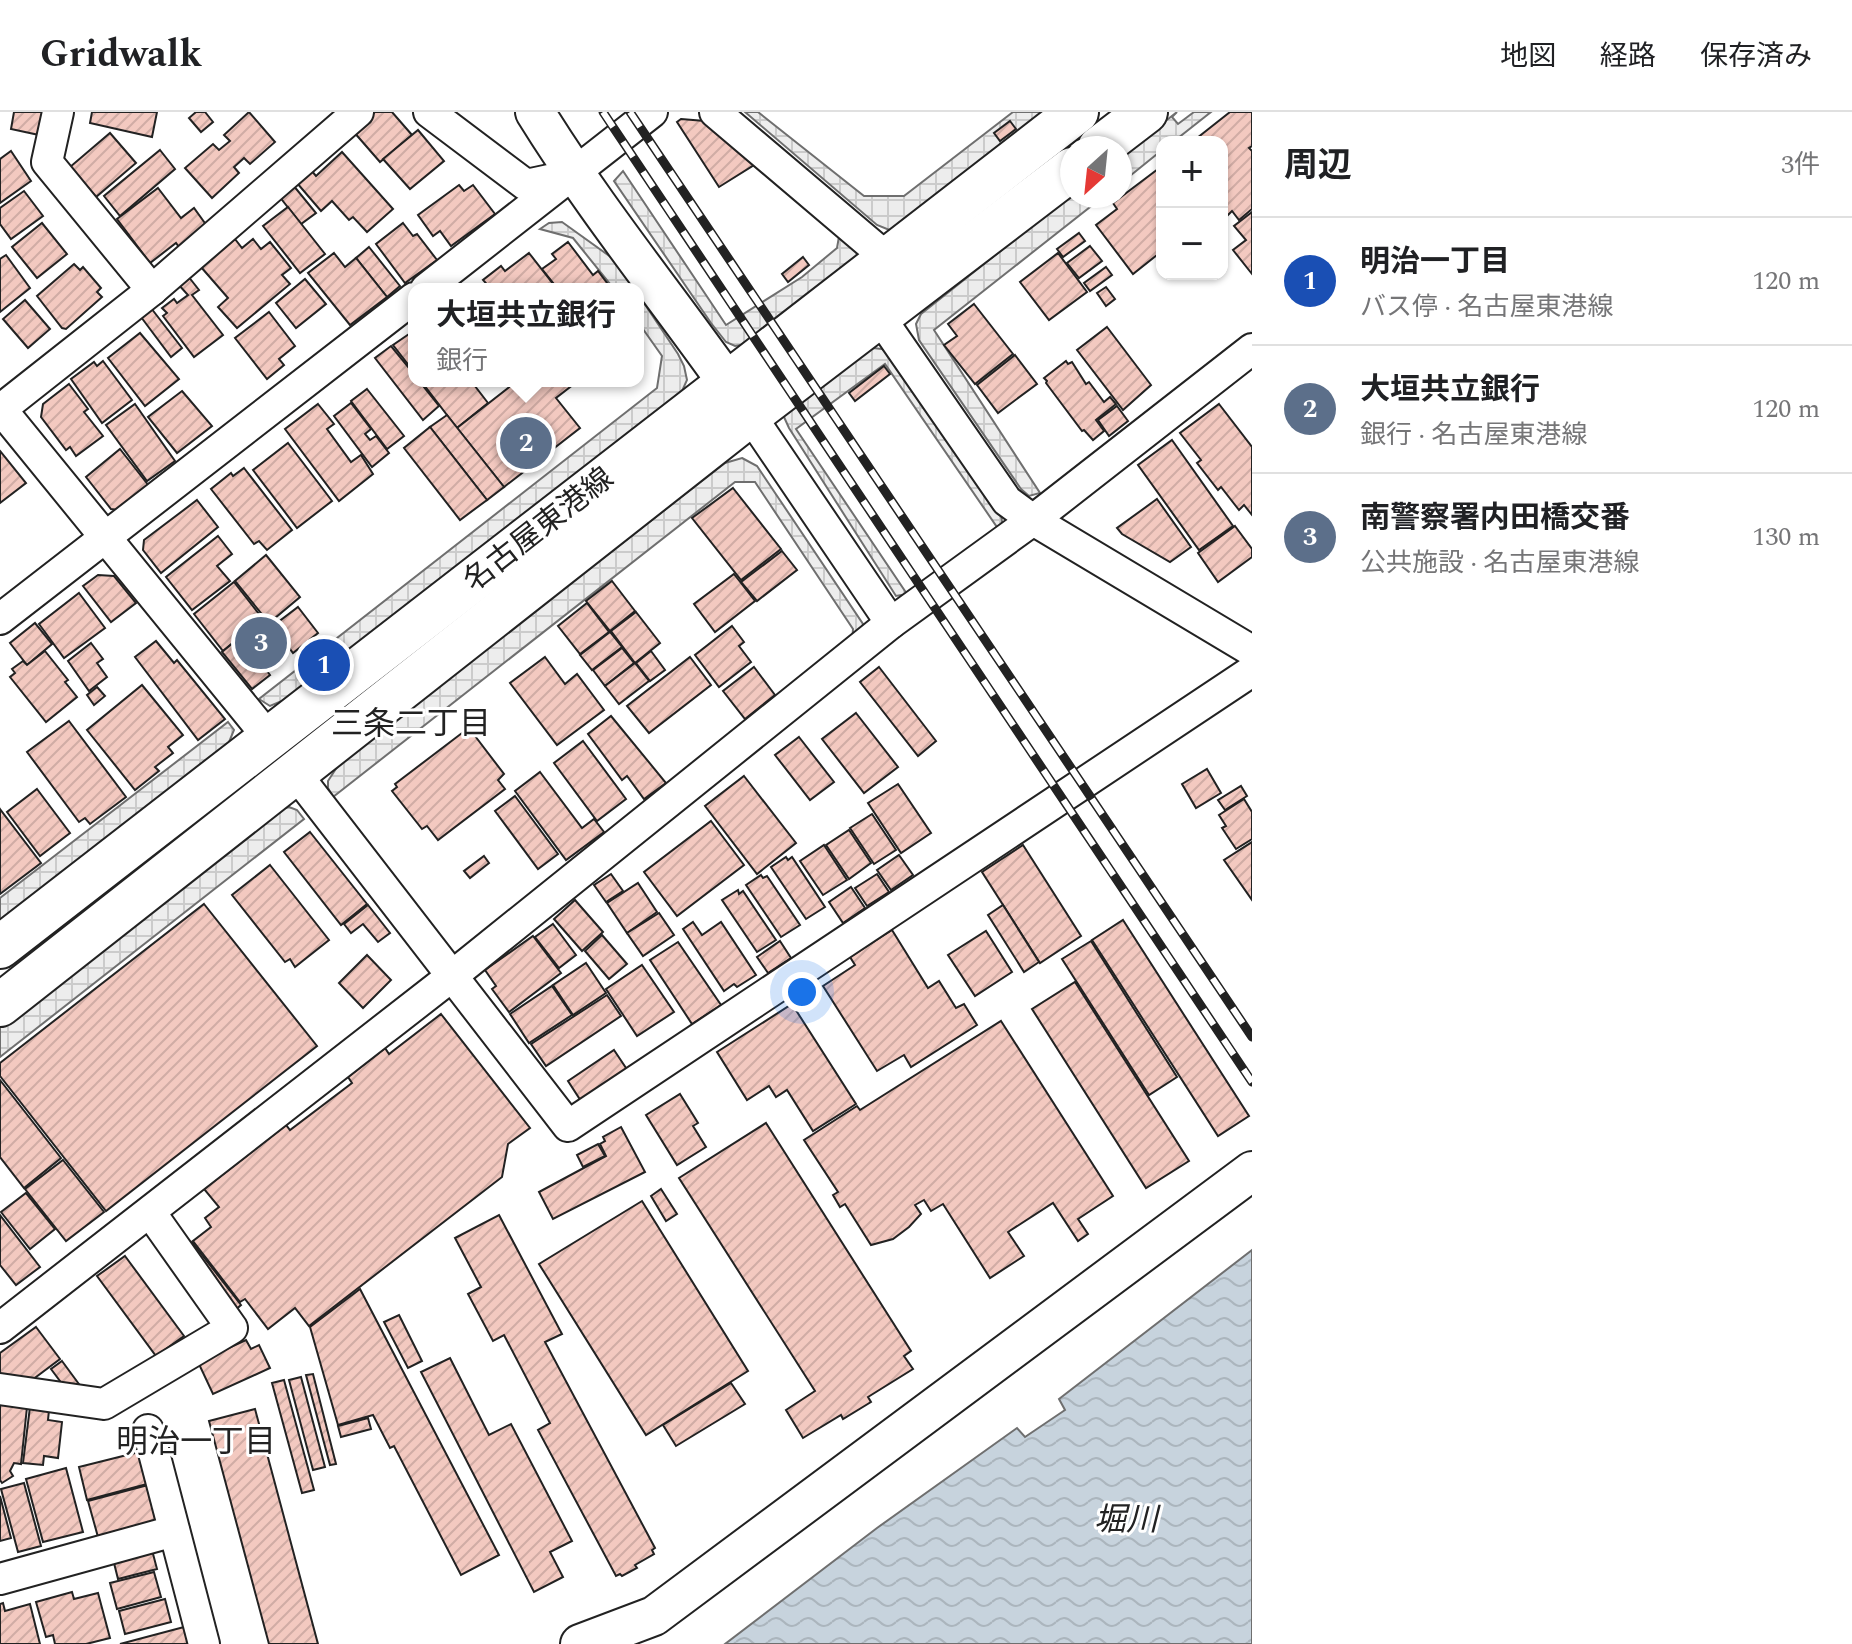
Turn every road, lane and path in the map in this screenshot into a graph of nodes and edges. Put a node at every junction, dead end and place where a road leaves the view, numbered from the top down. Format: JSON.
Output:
{"nodes":[{"id":1,"x":58,"y":112,"type":"edge"},
{"id":2,"x":358,"y":112,"type":"edge"},
{"id":3,"x":429,"y":112,"type":"edge"},
{"id":4,"x":535,"y":112,"type":"edge"},
{"id":5,"x":652,"y":112,"type":"edge"},
{"id":6,"x":715,"y":112,"type":"edge"},
{"id":7,"x":1077,"y":112,"type":"edge"},
{"id":8,"x":1146,"y":112,"type":"edge"},
{"id":9,"x":1115,"y":136,"type":"edge"},
{"id":10,"x":574,"y":175,"type":"junction"},
{"id":11,"x":1060,"y":178,"type":"edge"},
{"id":12,"x":887,"y":258,"type":"junction"},
{"id":13,"x":434,"y":283,"type":"edge"},
{"id":14,"x":152,"y":290,"type":"junction"},
{"id":15,"x":408,"y":303,"type":"edge"},
{"id":16,"x":879,"y":316,"type":"junction"},
{"id":17,"x":1252,"y":349,"type":"edge"},
{"id":18,"x":738,"y":398,"type":"junction"},
{"id":19,"x":0,"y":409,"type":"edge"},
{"id":20,"x":1033,"y":520,"type":"junction"},
{"id":21,"x":103,"y":537,"type":"junction"},
{"id":22,"x":0,"y":619,"type":"edge"},
{"id":23,"x":891,"y":623,"type":"junction"},
{"id":24,"x":1252,"y":651,"type":"edge"},
{"id":25,"x":1252,"y":671,"type":"edge"},
{"id":26,"x":268,"y":737,"type":"junction"},
{"id":27,"x":296,"y":774,"type":"junction"},
{"id":28,"x":0,"y":947,"type":"edge"},
{"id":29,"x":452,"y":976,"type":"junction"},
{"id":30,"x":0,"y":1005,"type":"edge"},
{"id":31,"x":1252,"y":1171,"type":"edge"},
{"id":32,"x":150,"y":1212,"type":"junction"},
{"id":33,"x":0,"y":1328,"type":"edge"},
{"id":34,"x":0,"y":1389,"type":"edge"},
{"id":35,"x":148,"y":1430,"type":"dead end"},
{"id":36,"x":174,"y":1531,"type":"junction"},
{"id":37,"x":0,"y":1579,"type":"edge"},
{"id":38,"x":204,"y":1644,"type":"edge"},
{"id":39,"x":581,"y":1644,"type":"edge"}],
"edges":[{"from":1,"to":14,"type":"street"},
{"from":2,"to":14,"type":"street"},
{"from":3,"to":10,"type":"street"},
{"from":4,"to":10,"type":"street"},
{"from":5,"to":10,"type":"street"},
{"from":6,"to":12,"type":"street"},
{"from":7,"to":12,"type":"main road","name":"名古屋東港線"},
{"from":8,"to":9,"type":"main road"},
{"from":10,"to":13,"type":"street"},
{"from":10,"to":18,"type":"street"},
{"from":11,"to":16,"type":"main road","name":"名古屋東港線"},
{"from":12,"to":18,"type":"main road","name":"名古屋東港線"},
{"from":14,"to":19,"type":"street"},
{"from":15,"to":21,"type":"street"},
{"from":16,"to":18,"type":"main road","name":"名古屋東港線"},
{"from":16,"to":20,"type":"street"},
{"from":17,"to":20,"type":"street"},
{"from":18,"to":23,"type":"street"},
{"from":18,"to":26,"type":"main road","name":"名古屋東港線"},
{"from":18,"to":27,"type":"main road","name":"名古屋東港線"},
{"from":19,"to":21,"type":"street"},
{"from":20,"to":23,"type":"street"},
{"from":20,"to":24,"type":"street"},
{"from":21,"to":22,"type":"street"},
{"from":21,"to":26,"type":"street"},
{"from":23,"to":29,"type":"street"},
{"from":25,"to":29,"type":"street"},
{"from":26,"to":28,"type":"main road","name":"名古屋東港線"},
{"from":27,"to":29,"type":"street"},
{"from":27,"to":30,"type":"main road","name":"名古屋東港線"},
{"from":29,"to":32,"type":"street"},
{"from":31,"to":39,"type":"street"},
{"from":32,"to":33,"type":"street"},
{"from":32,"to":34,"type":"street"},
{"from":35,"to":36,"type":"street"},
{"from":36,"to":37,"type":"street"},
{"from":36,"to":38,"type":"street"}]}
